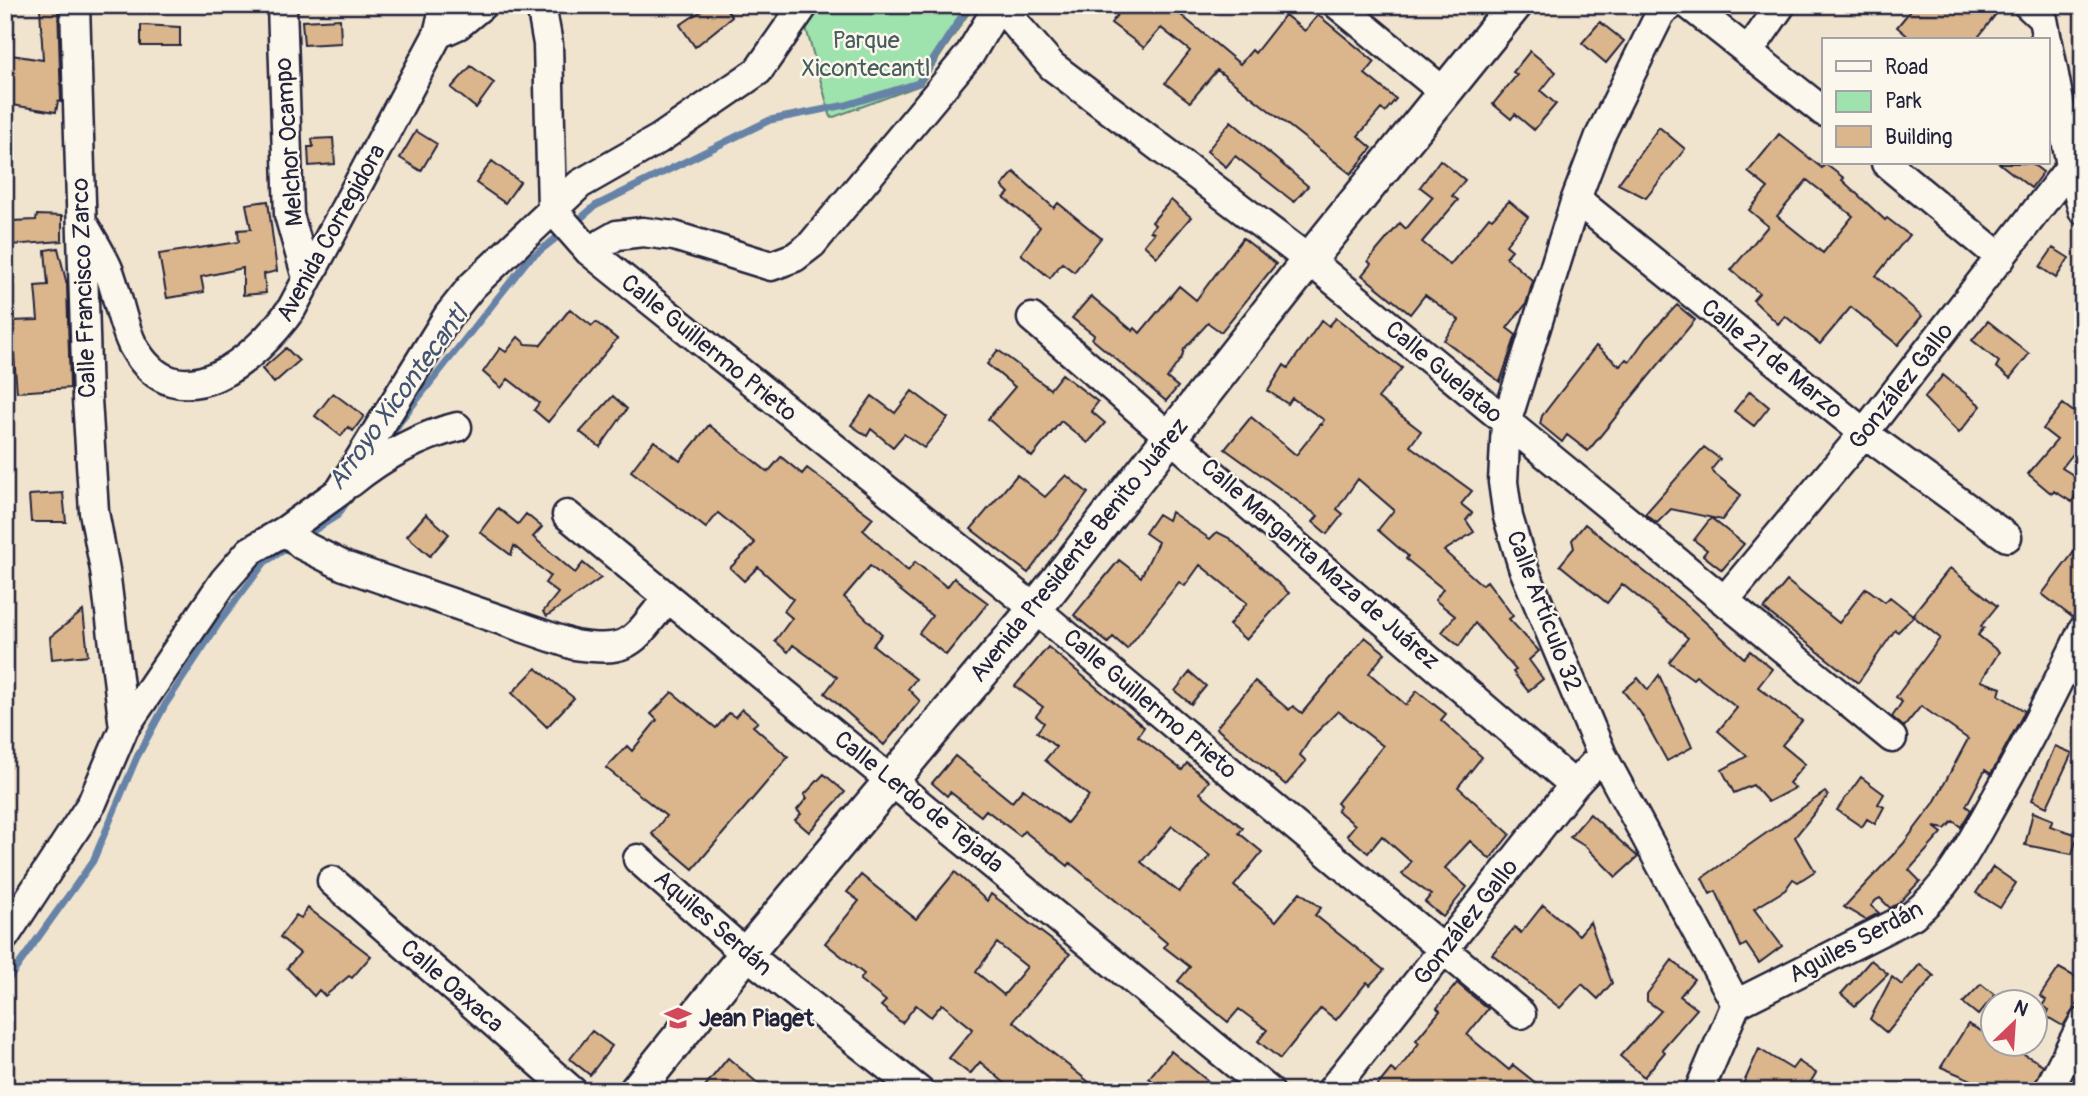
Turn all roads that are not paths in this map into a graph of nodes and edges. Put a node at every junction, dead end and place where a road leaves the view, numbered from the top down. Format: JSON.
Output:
{"nodes":[{"id":1,"x":75,"y":5,"type":"edge"},
{"id":2,"x":282,"y":5,"type":"edge"},
{"id":3,"x":445,"y":5,"type":"edge"},
{"id":4,"x":482,"y":5,"type":"edge"},
{"id":5,"x":541,"y":5,"type":"edge"},
{"id":6,"x":804,"y":5,"type":"edge"},
{"id":7,"x":999,"y":5,"type":"edge"},
{"id":8,"x":1338,"y":5,"type":"edge"},
{"id":9,"x":1515,"y":5,"type":"edge"},
{"id":10,"x":1671,"y":5,"type":"edge"},
{"id":11,"x":1689,"y":5,"type":"edge"},
{"id":12,"x":1781,"y":5,"type":"edge"},
{"id":13,"x":438,"y":34,"type":"junction"},
{"id":14,"x":1749,"y":51,"type":"junction"},
{"id":15,"x":2050,"y":58,"type":"edge"},
{"id":16,"x":1444,"y":92,"type":"junction"},
{"id":17,"x":1822,"y":110,"type":"edge"},
{"id":18,"x":1886,"y":164,"type":"edge"},
{"id":19,"x":2071,"y":166,"type":"junction"},
{"id":20,"x":1576,"y":199,"type":"junction"},
{"id":21,"x":552,"y":209,"type":"junction"},
{"id":22,"x":2083,"y":210,"type":"edge"},
{"id":23,"x":81,"y":220,"type":"junction"},
{"id":24,"x":589,"y":251,"type":"junction"},
{"id":25,"x":2001,"y":258,"type":"junction"},
{"id":26,"x":1309,"y":260,"type":"junction"},
{"id":27,"x":307,"y":278,"type":"junction"},
{"id":28,"x":1032,"y":318,"type":"dead end"},
{"id":29,"x":1506,"y":423,"type":"junction"},
{"id":30,"x":457,"y":427,"type":"dead end"},
{"id":31,"x":1864,"y":433,"type":"junction"},
{"id":32,"x":1171,"y":434,"type":"junction"},
{"id":33,"x":340,"y":491,"type":"junction"},
{"id":34,"x":567,"y":515,"type":"dead end"},
{"id":35,"x":286,"y":530,"type":"junction"},
{"id":36,"x":2007,"y":537,"type":"dead end"},
{"id":37,"x":668,"y":598,"type":"junction"},
{"id":38,"x":1724,"y":601,"type":"junction"},
{"id":39,"x":1035,"y":609,"type":"junction"},
{"id":40,"x":2083,"y":630,"type":"edge"},
{"id":41,"x":124,"y":728,"type":"junction"},
{"id":42,"x":1892,"y":738,"type":"dead end"},
{"id":43,"x":1602,"y":755,"type":"junction"},
{"id":44,"x":892,"y":779,"type":"junction"},
{"id":45,"x":1574,"y":785,"type":"junction"},
{"id":46,"x":638,"y":859,"type":"dead end"},
{"id":47,"x":332,"y":881,"type":"dead end"},
{"id":48,"x":5,"y":936,"type":"edge"},
{"id":49,"x":1445,"y":950,"type":"junction"},
{"id":50,"x":746,"y":954,"type":"junction"},
{"id":51,"x":1736,"y":1004,"type":"junction"},
{"id":52,"x":1521,"y":1014,"type":"dead end"},
{"id":53,"x":2083,"y":1024,"type":"edge"},
{"id":54,"x":2076,"y":1052,"type":"edge"},
{"id":55,"x":572,"y":1091,"type":"edge"},
{"id":56,"x":636,"y":1091,"type":"edge"},
{"id":57,"x":919,"y":1091,"type":"edge"},
{"id":58,"x":1269,"y":1091,"type":"edge"},
{"id":59,"x":1331,"y":1091,"type":"edge"},
{"id":60,"x":1699,"y":1091,"type":"edge"},
{"id":61,"x":2048,"y":1091,"type":"edge"}],
"edges":[{"from":1,"to":23,"type":"street","name":"Calle Francisco Zarco"},
{"from":2,"to":27,"type":"street","name":"Melchor Ocampo"},
{"from":3,"to":13,"type":"street","name":"Avenida Corregidora"},
{"from":4,"to":13,"type":"street"},
{"from":5,"to":21,"type":"street"},
{"from":6,"to":21,"type":"street"},
{"from":7,"to":24,"type":"street"},
{"from":7,"to":26,"type":"street","name":"Calle Guelatao"},
{"from":8,"to":16,"type":"street"},
{"from":9,"to":16,"type":"street","name":"Avenida Presidente Benito Juárez"},
{"from":10,"to":20,"type":"street","name":"Calle Artículo 32"},
{"from":11,"to":14,"type":"street"},
{"from":12,"to":14,"type":"street"},
{"from":13,"to":27,"type":"street","name":"Avenida Corregidora"},
{"from":14,"to":17,"type":"street"},
{"from":15,"to":19,"type":"street"},
{"from":16,"to":26,"type":"street","name":"Avenida Presidente Benito Juárez"},
{"from":18,"to":25,"type":"street"},
{"from":19,"to":22,"type":"street"},
{"from":19,"to":25,"type":"street","name":"González Gallo"},
{"from":20,"to":29,"type":"street","name":"Calle Artículo 32"},
{"from":20,"to":31,"type":"street","name":"Calle 21 de Marzo"},
{"from":21,"to":24,"type":"street","name":"Calle Guillermo Prieto"},
{"from":21,"to":33,"type":"street"},
{"from":23,"to":27,"type":"street","name":"Avenida Corregidora"},
{"from":23,"to":41,"type":"street","name":"Calle Francisco Zarco"},
{"from":24,"to":39,"type":"street","name":"Calle Guillermo Prieto"},
{"from":25,"to":31,"type":"street","name":"González Gallo"},
{"from":26,"to":29,"type":"street","name":"Calle Guelatao"},
{"from":26,"to":32,"type":"street","name":"Avenida Presidente Benito Juárez"},
{"from":28,"to":32,"type":"street","name":"Calle Margarita Maza de Juárez"},
{"from":29,"to":38,"type":"street","name":"Calle Guelatao"},
{"from":29,"to":43,"type":"street","name":"Calle Artículo 32"},
{"from":30,"to":33,"type":"street"},
{"from":31,"to":36,"type":"street","name":"Calle 21 de Marzo"},
{"from":31,"to":38,"type":"street","name":"González Gallo"},
{"from":32,"to":39,"type":"street","name":"Avenida Presidente Benito Juárez"},
{"from":32,"to":45,"type":"street","name":"Calle Margarita Maza de Juárez"},
{"from":33,"to":35,"type":"street"},
{"from":34,"to":37,"type":"street","name":"Calle Lerdo de Tejada"},
{"from":35,"to":37,"type":"street"},
{"from":35,"to":41,"type":"street"},
{"from":37,"to":44,"type":"street","name":"Calle Lerdo de Tejada"},
{"from":38,"to":42,"type":"street","name":"Calle Guelatao"},
{"from":39,"to":44,"type":"street","name":"Avenida Presidente Benito Juárez"},
{"from":39,"to":49,"type":"street","name":"Calle Guillermo Prieto"},
{"from":40,"to":51,"type":"street","name":"Aguiles Serdán"},
{"from":41,"to":48,"type":"street"},
{"from":43,"to":45,"type":"street","name":"González Gallo"},
{"from":43,"to":51,"type":"street","name":"Calle Artículo 32"},
{"from":44,"to":50,"type":"street","name":"Avenida Presidente Benito Juárez"},
{"from":44,"to":58,"type":"street","name":"Calle Lerdo de Tejada"},
{"from":45,"to":49,"type":"street","name":"González Gallo"},
{"from":46,"to":50,"type":"street","name":"Aquiles Serdán"},
{"from":47,"to":55,"type":"street","name":"Calle Oaxaca"},
{"from":49,"to":52,"type":"street","name":"Calle Guillermo Prieto"},
{"from":49,"to":59,"type":"street","name":"González Gallo"},
{"from":50,"to":56,"type":"street","name":"Avenida Presidente Benito Juárez"},
{"from":50,"to":57,"type":"street","name":"Aquiles Serdán"},
{"from":51,"to":60,"type":"street"},
{"from":53,"to":54,"type":"street"},
{"from":54,"to":61,"type":"street"}]}
